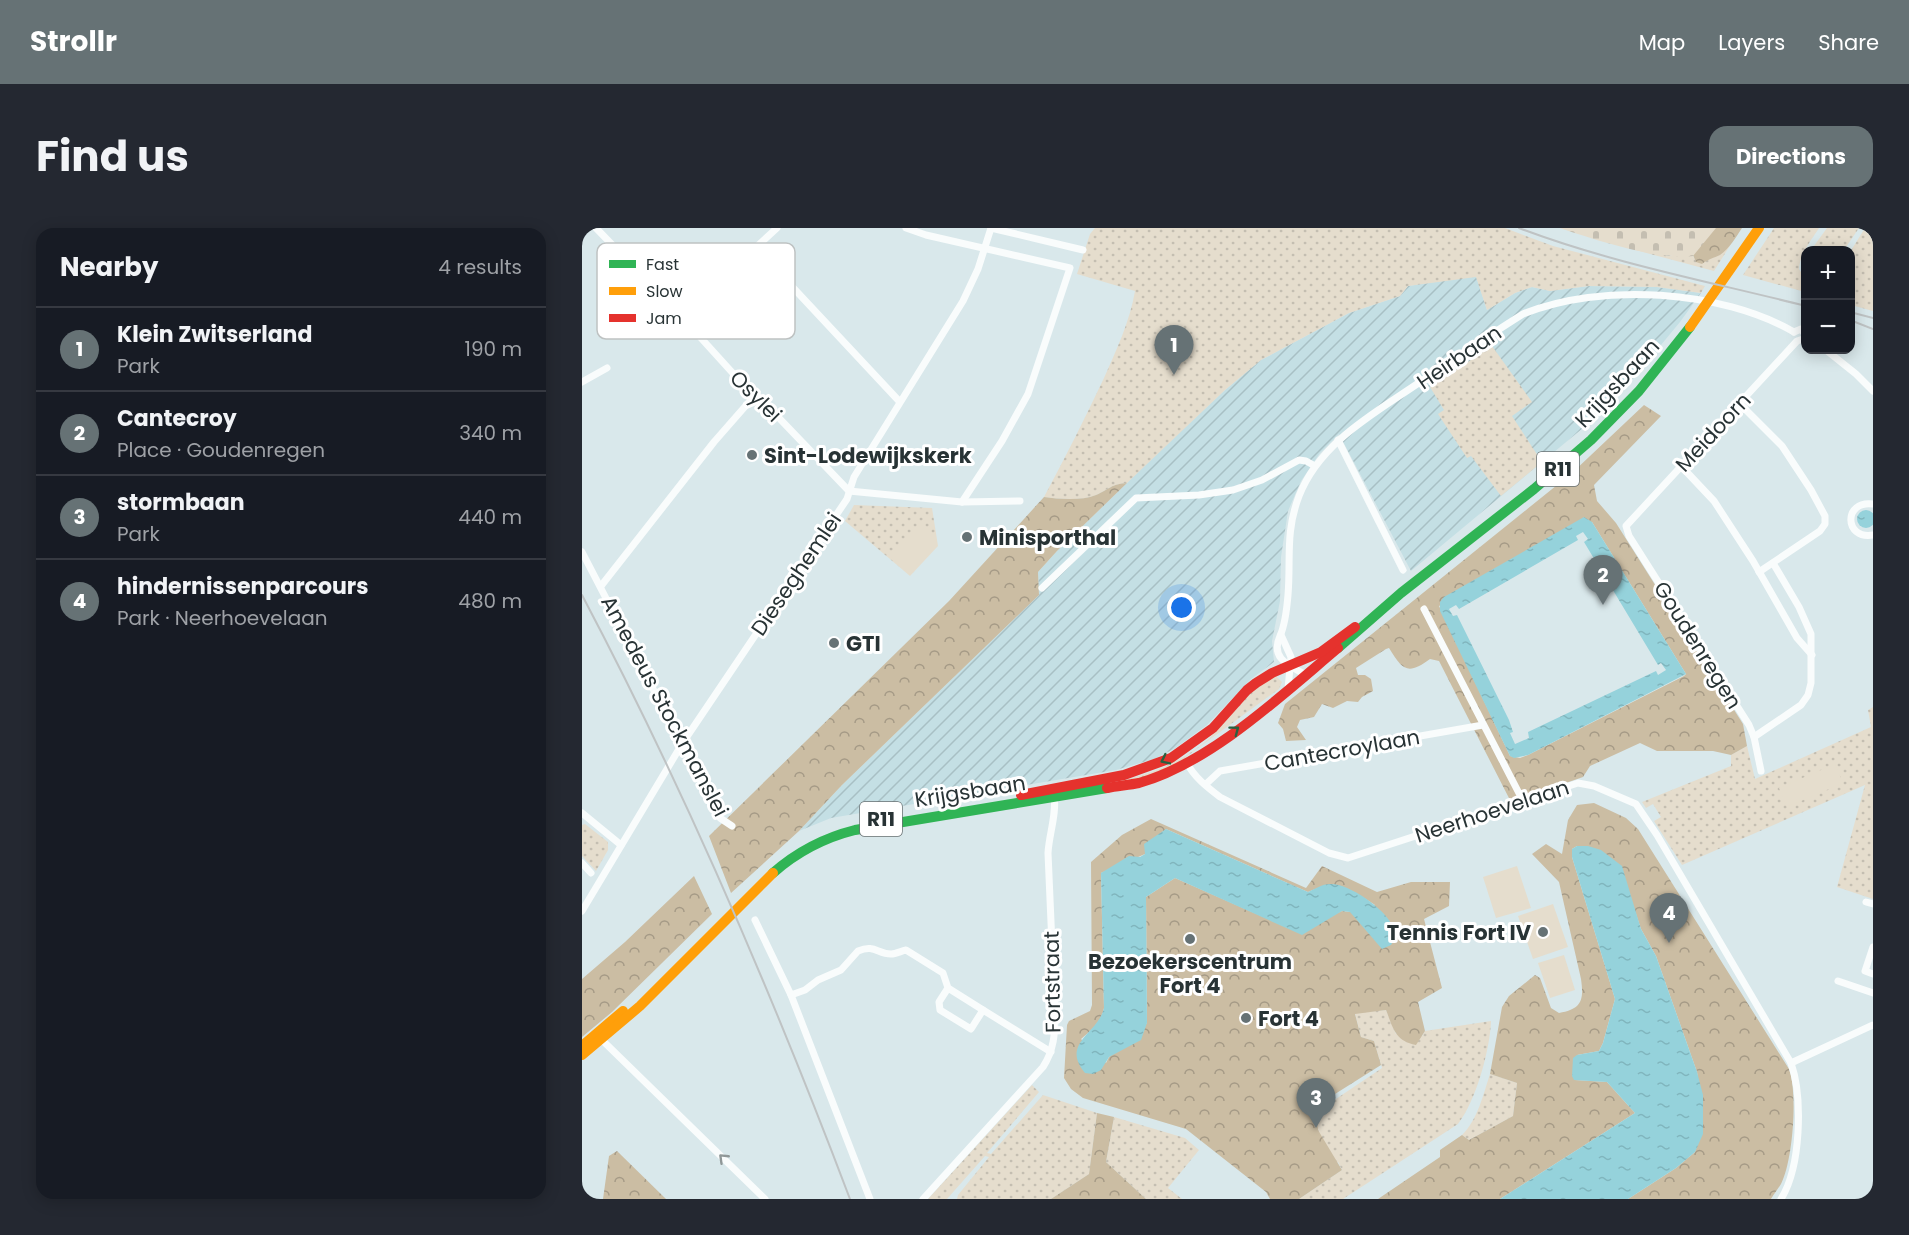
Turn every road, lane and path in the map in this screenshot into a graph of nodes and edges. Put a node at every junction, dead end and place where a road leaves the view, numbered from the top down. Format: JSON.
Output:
{"nodes":[{"id":1,"x":596,"y":228,"type":"edge"},
{"id":2,"x":777,"y":228,"type":"edge"},
{"id":3,"x":906,"y":228,"type":"edge"},
{"id":4,"x":991,"y":228,"type":"edge"},
{"id":5,"x":1759,"y":228,"type":"edge"},
{"id":6,"x":611,"y":243,"type":"edge"},
{"id":7,"x":761,"y":243,"type":"edge"},
{"id":8,"x":986,"y":249,"type":"junction"},
{"id":9,"x":1083,"y":250,"type":"dead end"},
{"id":10,"x":795,"y":290,"type":"edge"},
{"id":11,"x":1801,"y":338,"type":"edge"},
{"id":12,"x":702,"y":339,"type":"edge"},
{"id":13,"x":1801,"y":341,"type":"edge"},
{"id":14,"x":1831,"y":354,"type":"edge"},
{"id":15,"x":607,"y":368,"type":"dead end"},
{"id":16,"x":582,"y":382,"type":"edge"},
{"id":17,"x":1873,"y":391,"type":"edge"},
{"id":18,"x":756,"y":394,"type":"junction"},
{"id":19,"x":899,"y":401,"type":"junction"},
{"id":20,"x":1740,"y":404,"type":"junction"},
{"id":21,"x":1338,"y":440,"type":"junction"},
{"id":22,"x":1315,"y":466,"type":"junction"},
{"id":23,"x":1681,"y":466,"type":"junction"},
{"id":24,"x":849,"y":491,"type":"junction"},
{"id":25,"x":1020,"y":501,"type":"dead end"},
{"id":26,"x":962,"y":502,"type":"junction"},
{"id":27,"x":1873,"y":504,"type":"edge"},
{"id":28,"x":1628,"y":522,"type":"joint"},
{"id":29,"x":1873,"y":535,"type":"edge"},
{"id":30,"x":582,"y":552,"type":"edge"},
{"id":31,"x":1773,"y":563,"type":"junction"},
{"id":32,"x":1403,"y":570,"type":"dead end"},
{"id":33,"x":1759,"y":573,"type":"junction"},
{"id":34,"x":601,"y":586,"type":"junction"},
{"id":35,"x":1042,"y":588,"type":"dead end"},
{"id":36,"x":1390,"y":603,"type":"junction"},
{"id":37,"x":1424,"y":609,"type":"dead end"},
{"id":38,"x":1812,"y":656,"type":"junction"},
{"id":39,"x":1289,"y":666,"type":"junction"},
{"id":40,"x":1306,"y":675,"type":"junction"},
{"id":41,"x":1288,"y":689,"type":"junction"},
{"id":42,"x":1484,"y":725,"type":"junction"},
{"id":43,"x":1754,"y":737,"type":"junction"},
{"id":44,"x":682,"y":744,"type":"junction"},
{"id":45,"x":1187,"y":763,"type":"junction"},
{"id":46,"x":1761,"y":771,"type":"dead end"},
{"id":47,"x":1206,"y":784,"type":"junction"},
{"id":48,"x":1053,"y":794,"type":"junction"},
{"id":49,"x":1523,"y":801,"type":"junction"},
{"id":50,"x":582,"y":813,"type":"edge"},
{"id":51,"x":732,"y":826,"type":"dead end"},
{"id":52,"x":621,"y":844,"type":"junction"},
{"id":53,"x":582,"y":863,"type":"edge"},
{"id":54,"x":591,"y":873,"type":"dead end"},
{"id":55,"x":582,"y":911,"type":"edge"},
{"id":56,"x":723,"y":917,"type":"junction"},
{"id":57,"x":756,"y":920,"type":"dead end"},
{"id":58,"x":1873,"y":947,"type":"edge"},
{"id":59,"x":1873,"y":974,"type":"edge"},
{"id":60,"x":1838,"y":981,"type":"dead end"},
{"id":61,"x":948,"y":988,"type":"junction"},
{"id":62,"x":1873,"y":993,"type":"edge"},
{"id":63,"x":791,"y":995,"type":"junction"},
{"id":64,"x":983,"y":1010,"type":"junction"},
{"id":65,"x":1873,"y":1025,"type":"edge"},
{"id":66,"x":602,"y":1040,"type":"junction"},
{"id":67,"x":582,"y":1046,"type":"edge"},
{"id":68,"x":1051,"y":1052,"type":"junction"},
{"id":69,"x":582,"y":1056,"type":"edge"},
{"id":70,"x":1791,"y":1062,"type":"junction"},
{"id":71,"x":765,"y":1199,"type":"edge"},
{"id":72,"x":870,"y":1199,"type":"edge"},
{"id":73,"x":923,"y":1199,"type":"edge"},
{"id":74,"x":1781,"y":1199,"type":"edge"}],
"edges":[{"from":1,"to":6,"type":"street","name":"Osylei"},
{"from":2,"to":7,"type":"street"},
{"from":3,"to":8,"type":"street"},
{"from":4,"to":8,"type":"street","name":"Dieseghemlei"},
{"from":4,"to":9,"type":"street"},
{"from":5,"to":36,"type":"main road","name":"Krijgsbaan","number":"R11"},
{"from":8,"to":19,"type":"street","name":"Dieseghemlei"},
{"from":8,"to":26,"type":"street"},
{"from":10,"to":19,"type":"street"},
{"from":11,"to":21,"type":"street","name":"Heirbaan"},
{"from":12,"to":18,"type":"street","name":"Osylei"},
{"from":13,"to":20,"type":"street","name":"Meidoorn"},
{"from":14,"to":17,"type":"street"},
{"from":15,"to":16,"type":"street"},
{"from":18,"to":24,"type":"street","name":"Osylei"},
{"from":18,"to":34,"type":"street"},
{"from":19,"to":24,"type":"street","name":"Dieseghemlei"},
{"from":20,"to":23,"type":"street","name":"Meidoorn"},
{"from":20,"to":31,"type":"street"},
{"from":21,"to":22,"type":"street","name":"Heirbaan"},
{"from":21,"to":32,"type":"street"},
{"from":22,"to":35,"type":"street"},
{"from":22,"to":39,"type":"street","name":"Heirbaan"},
{"from":23,"to":28,"type":"street","name":"Meidoorn"},
{"from":23,"to":33,"type":"street"},
{"from":24,"to":26,"type":"street"},
{"from":24,"to":44,"type":"street","name":"Dieseghemlei"},
{"from":25,"to":26,"type":"street"},
{"from":27,"to":29,"type":"street"},
{"from":28,"to":43,"type":"street","name":"Goudenregen"},
{"from":30,"to":34,"type":"street","name":"Amedeus Stockmanslei"},
{"from":31,"to":33,"type":"street"},
{"from":31,"to":38,"type":"street"},
{"from":33,"to":38,"type":"street"},
{"from":34,"to":44,"type":"street","name":"Amedeus Stockmanslei"},
{"from":36,"to":39,"type":"main road","name":"Krijgsbaan","number":"R11"},
{"from":36,"to":40,"type":"main road","name":"Krijgsbaan","number":"R11"},
{"from":37,"to":42,"type":"street"},
{"from":38,"to":43,"type":"street"},
{"from":39,"to":40,"type":"street"},
{"from":39,"to":41,"type":"street","name":"Heirbaan"},
{"from":39,"to":48,"type":"main road","name":"Krijgsbaan","number":"R11","one_way":true},
{"from":40,"to":41,"type":"main road","name":"Krijgsbaan","number":"R11"},
{"from":45,"to":41,"type":"main road","name":"Krijgsbaan","number":"R11","one_way":true},
{"from":42,"to":47,"type":"street","name":"Cantecroylaan"},
{"from":42,"to":49,"type":"street"},
{"from":43,"to":46,"type":"street","name":"Goudenregen"},
{"from":44,"to":51,"type":"street","name":"Amedeus Stockmanslei"},
{"from":44,"to":52,"type":"street","name":"Dieseghemlei"},
{"from":45,"to":47,"type":"street","name":"Neerhoevelaan"},
{"from":45,"to":48,"type":"main road","name":"Krijgsbaan","number":"R11"},
{"from":47,"to":49,"type":"street","name":"Neerhoevelaan"},
{"from":48,"to":56,"type":"main road","name":"Krijgsbaan","number":"R11"},
{"from":48,"to":68,"type":"street","name":"Fortstraat"},
{"from":49,"to":70,"type":"street","name":"Neerhoevelaan"},
{"from":50,"to":52,"type":"street"},
{"from":52,"to":55,"type":"street","name":"Dieseghemlei"},
{"from":53,"to":54,"type":"street"},
{"from":56,"to":66,"type":"main road","name":"Krijgsbaan","number":"R11"},
{"from":56,"to":67,"type":"main road","name":"Krijgsbaan","number":"R11"},
{"from":57,"to":63,"type":"street"},
{"from":58,"to":59,"type":"street"},
{"from":60,"to":62,"type":"street"},
{"from":61,"to":63,"type":"street"},
{"from":61,"to":64,"type":"street"},
{"from":61,"to":64,"type":"street"},
{"from":63,"to":72,"type":"street"},
{"from":64,"to":68,"type":"street"},
{"from":65,"to":70,"type":"street"},
{"from":66,"to":69,"type":"main road","name":"Krijgsbaan","number":"R11"},
{"from":71,"to":66,"type":"street","one_way":true},
{"from":68,"to":73,"type":"street","name":"Fortstraat"},
{"from":70,"to":74,"type":"street","name":"Neerhoevelaan"}]}
